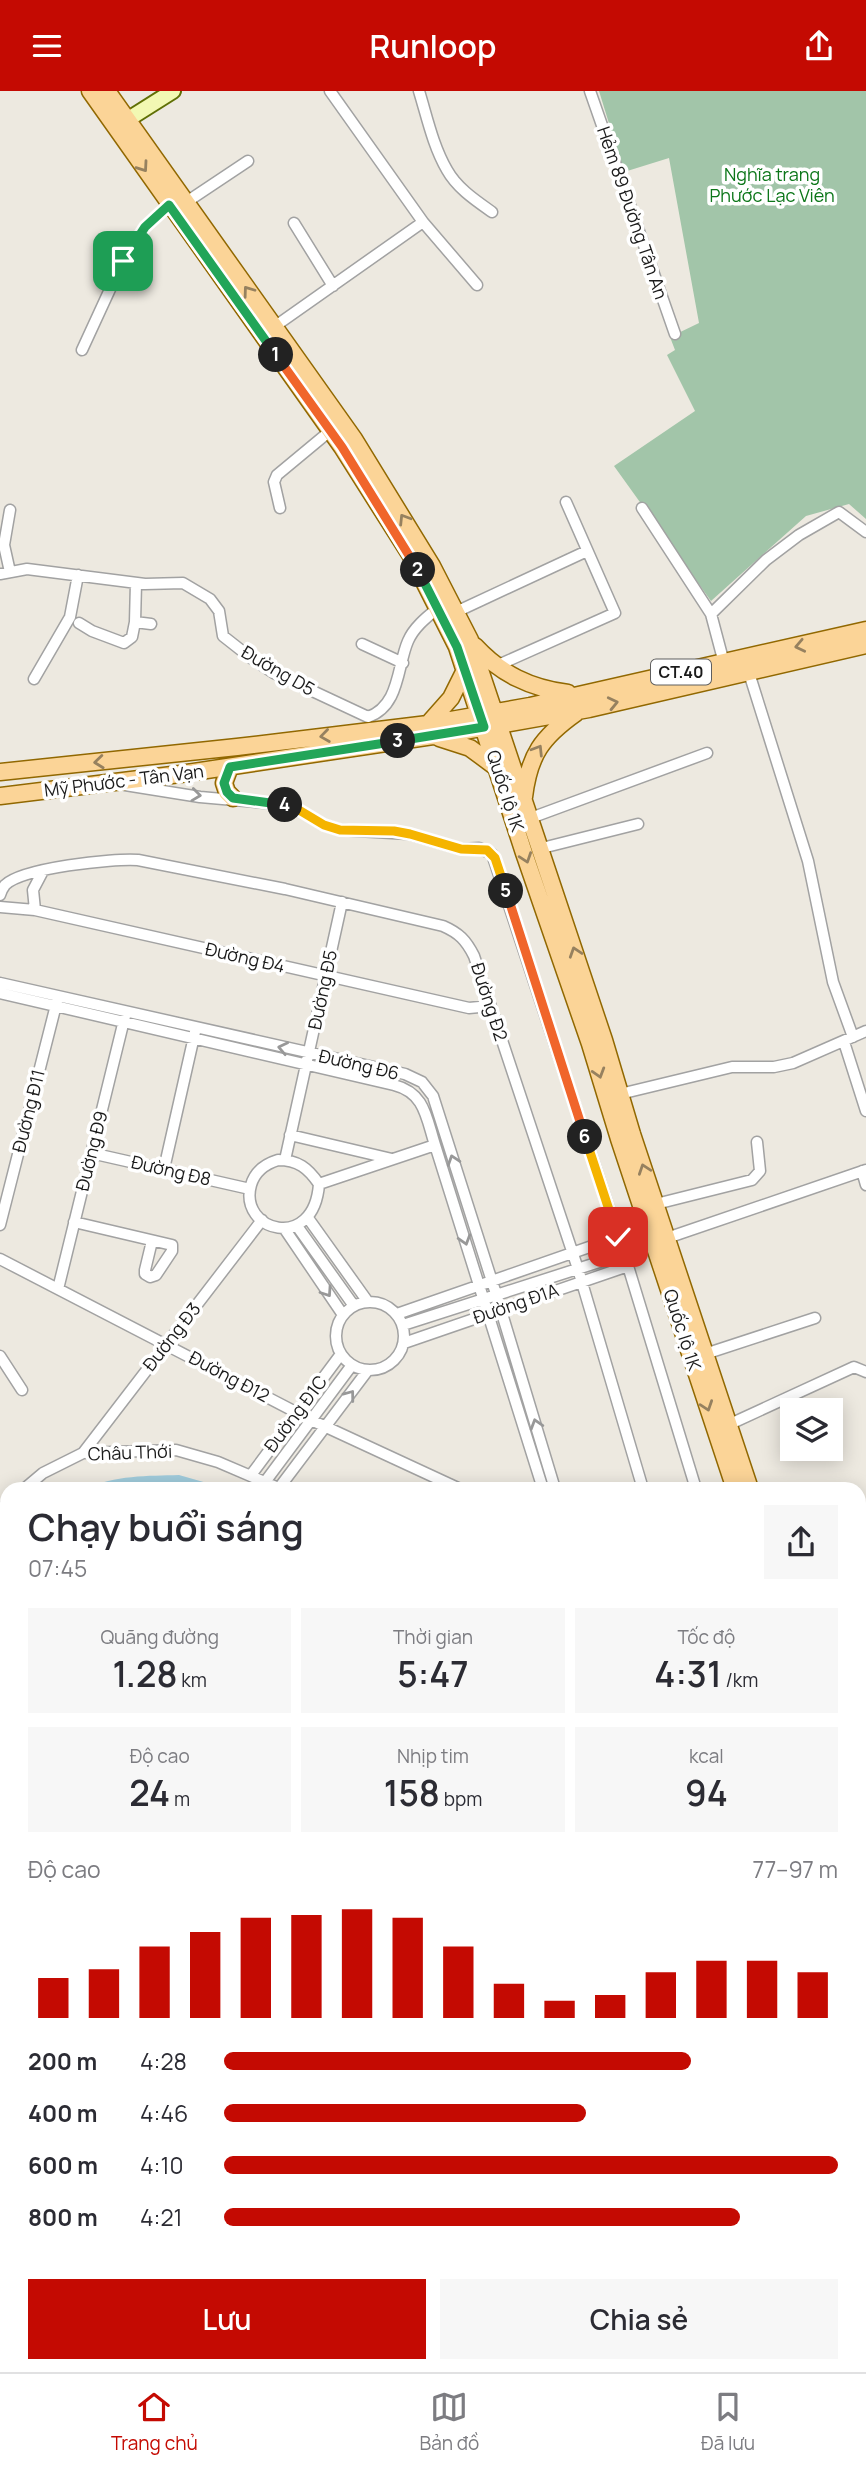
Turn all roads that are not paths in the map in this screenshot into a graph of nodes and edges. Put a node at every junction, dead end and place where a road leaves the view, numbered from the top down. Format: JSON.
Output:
{"nodes":[{"id":1,"x":90,"y":91,"type":"edge"},
{"id":2,"x":107,"y":91,"type":"edge"},
{"id":3,"x":173,"y":91,"type":"edge"},
{"id":4,"x":330,"y":91,"type":"edge"},
{"id":5,"x":419,"y":91,"type":"edge"},
{"id":6,"x":590,"y":91,"type":"edge"},
{"id":7,"x":121,"y":124,"type":"junction"},
{"id":8,"x":248,"y":161,"type":"dead end"},
{"id":9,"x":177,"y":204,"type":"junction"},
{"id":10,"x":492,"y":212,"type":"dead end"},
{"id":11,"x":423,"y":222,"type":"junction"},
{"id":12,"x":294,"y":223,"type":"dead end"},
{"id":13,"x":477,"y":285,"type":"dead end"},
{"id":14,"x":333,"y":286,"type":"junction"},
{"id":15,"x":274,"y":327,"type":"junction"},
{"id":16,"x":675,"y":334,"type":"dead end"},
{"id":17,"x":82,"y":350,"type":"dead end"},
{"id":18,"x":330,"y":431,"type":"junction"},
{"id":19,"x":566,"y":502,"type":"dead end"},
{"id":20,"x":280,"y":508,"type":"dead end"},
{"id":21,"x":642,"y":508,"type":"dead end"},
{"id":22,"x":10,"y":510,"type":"dead end"},
{"id":23,"x":866,"y":532,"type":"edge"},
{"id":24,"x":587,"y":551,"type":"junction"},
{"id":25,"x":5,"y":573,"type":"edge"},
{"id":26,"x":78,"y":575,"type":"junction"},
{"id":27,"x":136,"y":583,"type":"junction"},
{"id":28,"x":438,"y":608,"type":"junction"},
{"id":29,"x":456,"y":612,"type":"junction"},
{"id":30,"x":711,"y":614,"type":"junction"},
{"id":31,"x":135,"y":622,"type":"junction"},
{"id":32,"x":79,"y":623,"type":"dead end"},
{"id":33,"x":151,"y":624,"type":"dead end"},
{"id":34,"x":866,"y":630,"type":"edge"},
{"id":35,"x":470,"y":639,"type":"junction"},
{"id":36,"x":362,"y":644,"type":"dead end"},
{"id":37,"x":866,"y":645,"type":"edge"},
{"id":38,"x":403,"y":663,"type":"junction"},
{"id":39,"x":724,"y":663,"type":"junction"},
{"id":40,"x":495,"y":666,"type":"junction"},
{"id":41,"x":465,"y":670,"type":"junction"},
{"id":42,"x":749,"y":673,"type":"junction"},
{"id":43,"x":34,"y":679,"type":"dead end"},
{"id":44,"x":578,"y":703,"type":"junction"},
{"id":45,"x":368,"y":717,"type":"junction"},
{"id":46,"x":490,"y":720,"type":"junction"},
{"id":47,"x":429,"y":730,"type":"junction"},
{"id":48,"x":356,"y":731,"type":"junction"},
{"id":49,"x":707,"y":753,"type":"dead end"},
{"id":50,"x":230,"y":767,"type":"junction"},
{"id":51,"x":497,"y":768,"type":"junction"},
{"id":52,"x":0,"y":772,"type":"edge"},
{"id":53,"x":111,"y":783,"type":"junction"},
{"id":54,"x":0,"y":796,"type":"edge"},
{"id":55,"x":233,"y":798,"type":"junction"},
{"id":56,"x":526,"y":811,"type":"junction"},
{"id":57,"x":639,"y":824,"type":"dead end"},
{"id":58,"x":538,"y":849,"type":"junction"},
{"id":59,"x":43,"y":870,"type":"junction"},
{"id":60,"x":0,"y":895,"type":"edge"},
{"id":61,"x":342,"y":902,"type":"junction"},
{"id":62,"x":0,"y":907,"type":"edge"},
{"id":63,"x":35,"y":910,"type":"junction"},
{"id":64,"x":326,"y":977,"type":"junction"},
{"id":65,"x":0,"y":983,"type":"edge"},
{"id":66,"x":0,"y":993,"type":"edge"},
{"id":67,"x":57,"y":1002,"type":"junction"},
{"id":68,"x":490,"y":1006,"type":"junction"},
{"id":69,"x":125,"y":1017,"type":"junction"},
{"id":70,"x":866,"y":1031,"type":"edge"},
{"id":71,"x":194,"y":1033,"type":"junction"},
{"id":72,"x":848,"y":1039,"type":"junction"},
{"id":73,"x":307,"y":1059,"type":"junction"},
{"id":74,"x":387,"y":1070,"type":"junction"},
{"id":75,"x":384,"y":1082,"type":"junction"},
{"id":76,"x":620,"y":1094,"type":"junction"},
{"id":77,"x":866,"y":1111,"type":"edge"},
{"id":78,"x":440,"y":1119,"type":"junction"},
{"id":79,"x":428,"y":1123,"type":"junction"},
{"id":80,"x":290,"y":1135,"type":"junction"},
{"id":81,"x":757,"y":1142,"type":"dead end"},
{"id":82,"x":435,"y":1145,"type":"junction"},
{"id":83,"x":91,"y":1153,"type":"junction"},
{"id":84,"x":393,"y":1159,"type":"junction"},
{"id":85,"x":285,"y":1160,"type":"junction"},
{"id":86,"x":164,"y":1170,"type":"junction"},
{"id":87,"x":864,"y":1171,"type":"edge"},
{"id":88,"x":319,"y":1184,"type":"junction"},
{"id":89,"x":866,"y":1185,"type":"edge"},
{"id":90,"x":462,"y":1187,"type":"junction"},
{"id":91,"x":250,"y":1189,"type":"junction"},
{"id":92,"x":449,"y":1191,"type":"junction"},
{"id":93,"x":656,"y":1204,"type":"junction"},
{"id":94,"x":308,"y":1218,"type":"junction"},
{"id":95,"x":262,"y":1220,"type":"junction"},
{"id":96,"x":74,"y":1222,"type":"junction"},
{"id":97,"x":0,"y":1225,"type":"edge"},
{"id":98,"x":297,"y":1226,"type":"junction"},
{"id":99,"x":284,"y":1228,"type":"junction"},
{"id":100,"x":618,"y":1237,"type":"junction"},
{"id":101,"x":667,"y":1238,"type":"junction"},
{"id":102,"x":152,"y":1241,"type":"dead end"},
{"id":103,"x":573,"y":1254,"type":"junction"},
{"id":104,"x":624,"y":1254,"type":"junction"},
{"id":105,"x":335,"y":1256,"type":"junction"},
{"id":106,"x":0,"y":1259,"type":"edge"},
{"id":107,"x":324,"y":1264,"type":"junction"},
{"id":108,"x":628,"y":1266,"type":"junction"},
{"id":109,"x":578,"y":1269,"type":"junction"},
{"id":110,"x":314,"y":1272,"type":"junction"},
{"id":111,"x":582,"y":1281,"type":"junction"},
{"id":112,"x":492,"y":1282,"type":"junction"},
{"id":113,"x":479,"y":1286,"type":"junction"},
{"id":114,"x":58,"y":1289,"type":"junction"},
{"id":115,"x":496,"y":1295,"type":"junction"},
{"id":116,"x":483,"y":1300,"type":"junction"},
{"id":117,"x":368,"y":1302,"type":"junction"},
{"id":118,"x":354,"y":1305,"type":"junction"},
{"id":119,"x":501,"y":1310,"type":"junction"},
{"id":120,"x":397,"y":1314,"type":"junction"},
{"id":121,"x":488,"y":1314,"type":"junction"},
{"id":122,"x":343,"y":1315,"type":"junction"},
{"id":123,"x":815,"y":1318,"type":"dead end"},
{"id":124,"x":403,"y":1325,"type":"junction"},
{"id":125,"x":404,"y":1343,"type":"junction"},
{"id":126,"x":167,"y":1344,"type":"junction"},
{"id":127,"x":341,"y":1354,"type":"junction"},
{"id":128,"x":705,"y":1354,"type":"junction"},
{"id":129,"x":0,"y":1356,"type":"edge"},
{"id":130,"x":352,"y":1365,"type":"junction"},
{"id":131,"x":368,"y":1370,"type":"junction"},
{"id":132,"x":866,"y":1372,"type":"edge"},
{"id":133,"x":521,"y":1378,"type":"junction"},
{"id":134,"x":509,"y":1382,"type":"junction"},
{"id":135,"x":22,"y":1389,"type":"dead end"},
{"id":136,"x":297,"y":1413,"type":"junction"},
{"id":137,"x":312,"y":1420,"type":"junction"},
{"id":138,"x":729,"y":1425,"type":"junction"},
{"id":139,"x":326,"y":1426,"type":"junction"},
{"id":140,"x":83,"y":1453,"type":"junction"},
{"id":141,"x":545,"y":1454,"type":"junction"},
{"id":142,"x":534,"y":1459,"type":"junction"},
{"id":143,"x":251,"y":1475,"type":"junction"},
{"id":144,"x":32,"y":1482,"type":"edge"},
{"id":145,"x":265,"y":1482,"type":"joint"},
{"id":146,"x":285,"y":1482,"type":"edge"},
{"id":147,"x":445,"y":1482,"type":"edge"},
{"id":148,"x":541,"y":1482,"type":"edge"},
{"id":149,"x":553,"y":1482,"type":"edge"},
{"id":150,"x":641,"y":1482,"type":"edge"},
{"id":151,"x":694,"y":1482,"type":"edge"},
{"id":152,"x":733,"y":1482,"type":"edge"},
{"id":153,"x":748,"y":1482,"type":"edge"}],
"edges":[{"from":1,"to":7,"type":"main road","name":"Quốc lộ 1K"},
{"from":2,"to":7,"type":"main road","name":"Quốc lộ 1K"},
{"from":3,"to":7,"type":"street"},
{"from":4,"to":11,"type":"street"},
{"from":5,"to":10,"type":"street"},
{"from":6,"to":16,"type":"street","name":"Hẻm 89 Đường Tân An"},
{"from":7,"to":9,"type":"main road","name":"Quốc lộ 1K"},
{"from":8,"to":9,"type":"street"},
{"from":15,"to":9,"type":"main road","name":"Quốc lộ 1K","one_way":true},
{"from":9,"to":17,"type":"street"},
{"from":9,"to":18,"type":"main road","name":"Quốc lộ 1K"},
{"from":11,"to":13,"type":"street"},
{"from":11,"to":14,"type":"street"},
{"from":12,"to":14,"type":"street"},
{"from":14,"to":15,"type":"street"},
{"from":29,"to":15,"type":"main road","name":"Quốc lộ 1K","one_way":true},
{"from":18,"to":20,"type":"street"},
{"from":18,"to":28,"type":"main road","name":"Quốc lộ 1K"},
{"from":19,"to":24,"type":"street"},
{"from":21,"to":30,"type":"street"},
{"from":22,"to":25,"type":"street"},
{"from":23,"to":30,"type":"street"},
{"from":24,"to":29,"type":"street"},
{"from":24,"to":40,"type":"street"},
{"from":25,"to":26,"type":"street","name":"Đường D5"},
{"from":26,"to":27,"type":"street","name":"Đường D5"},
{"from":26,"to":43,"type":"street"},
{"from":27,"to":31,"type":"street"},
{"from":27,"to":45,"type":"street","name":"Đường D5"},
{"from":28,"to":38,"type":"street"},
{"from":28,"to":41,"type":"main road","name":"Quốc lộ 1K"},
{"from":29,"to":35,"type":"main road","name":"Quốc lộ 1K"},
{"from":30,"to":39,"type":"street"},
{"from":31,"to":32,"type":"street"},
{"from":31,"to":33,"type":"street"},
{"from":34,"to":39,"type":"main road","name":"Mỹ Phước - Tân Vạn","number":"CT.40","one_way":true},
{"from":35,"to":40,"type":"main road"},
{"from":35,"to":46,"type":"main road","name":"Quốc lộ 1K"},
{"from":36,"to":38,"type":"street"},
{"from":37,"to":42,"type":"main road","name":"Mỹ Phước - Tân Vạn","number":"CT.40"},
{"from":38,"to":45,"type":"street"},
{"from":39,"to":44,"type":"main road","name":"Mỹ Phước - Tân Vạn","number":"CT.40"},
{"from":40,"to":44,"type":"main road"},
{"from":41,"to":46,"type":"main road","name":"Quốc lộ 1K"},
{"from":41,"to":47,"type":"main road"},
{"from":44,"to":42,"type":"main road","name":"Mỹ Phước - Tân Vạn","number":"CT.40","one_way":true},
{"from":42,"to":72,"type":"street"},
{"from":44,"to":46,"type":"main road","name":"Mỹ Phước - Tân Vạn","number":"CT.40"},
{"from":56,"to":44,"type":"main road","one_way":true},
{"from":45,"to":48,"type":"street"},
{"from":46,"to":47,"type":"main road","name":"Mỹ Phước - Tân Vạn","number":"CT.40"},
{"from":46,"to":51,"type":"main road","name":"Quốc lộ 1K"},
{"from":46,"to":56,"type":"main road","name":"Quốc lộ 1K"},
{"from":47,"to":48,"type":"main road","name":"Mỹ Phước - Tân Vạn","number":"CT.40"},
{"from":47,"to":50,"type":"main road","name":"Mỹ Phước - Tân Vạn","number":"CT.40"},
{"from":47,"to":51,"type":"main road"},
{"from":48,"to":52,"type":"main road","name":"Mỹ Phước - Tân Vạn","number":"CT.40","one_way":true},
{"from":49,"to":56,"type":"street"},
{"from":50,"to":53,"type":"main road","name":"Mỹ Phước - Tân Vạn","number":"CT.40"},
{"from":50,"to":55,"type":"main road"},
{"from":51,"to":152,"type":"main road","name":"Quốc lộ 1K","one_way":true},
{"from":53,"to":54,"type":"main road","name":"Mỹ Phước - Tân Vạn","number":"CT.40"},
{"from":53,"to":55,"type":"street","one_way":true},
{"from":55,"to":100,"type":"street"},
{"from":56,"to":58,"type":"main road","name":"Quốc lộ 1K"},
{"from":57,"to":58,"type":"street"},
{"from":76,"to":58,"type":"main road","name":"Quốc lộ 1K","one_way":true},
{"from":59,"to":60,"type":"street","name":"Đường Đ2"},
{"from":59,"to":61,"type":"street","name":"Đường Đ2"},
{"from":59,"to":63,"type":"street"},
{"from":61,"to":64,"type":"street","name":"Đường Đ5"},
{"from":61,"to":68,"type":"street","name":"Đường Đ2"},
{"from":62,"to":63,"type":"street","name":"Đường Đ4"},
{"from":63,"to":64,"type":"street","name":"Đường Đ4"},
{"from":64,"to":68,"type":"street","name":"Đường Đ4"},
{"from":64,"to":73,"type":"street","name":"Đường Đ5"},
{"from":65,"to":67,"type":"street","name":"Đường Đ6"},
{"from":66,"to":67,"type":"street","name":"Đường Đ6"},
{"from":67,"to":69,"type":"street","name":"Đường Đ6"},
{"from":67,"to":97,"type":"street","name":"Đường Đ11"},
{"from":68,"to":103,"type":"street","name":"Đường Đ2"},
{"from":69,"to":71,"type":"street","name":"Đường Đ6"},
{"from":69,"to":83,"type":"street","name":"Đường Đ9"},
{"from":70,"to":72,"type":"street"},
{"from":71,"to":73,"type":"street","name":"Đường Đ6"},
{"from":71,"to":86,"type":"street"},
{"from":72,"to":76,"type":"street"},
{"from":72,"to":77,"type":"street"},
{"from":73,"to":74,"type":"street","name":"Đường Đ6"},
{"from":73,"to":75,"type":"street","name":"Đường Đ6"},
{"from":73,"to":80,"type":"street","name":"Đường Đ5"},
{"from":74,"to":75,"type":"street"},
{"from":74,"to":78,"type":"street","name":"Đường Đ6"},
{"from":75,"to":79,"type":"street","name":"Đường Đ6"},
{"from":93,"to":76,"type":"main road","name":"Quốc lộ 1K","one_way":true},
{"from":78,"to":79,"type":"street"},
{"from":90,"to":78,"type":"street","name":"Đường Đ6","one_way":true},
{"from":79,"to":82,"type":"street","name":"Đường Đ6"},
{"from":80,"to":84,"type":"street"},
{"from":80,"to":85,"type":"street","name":"Đường Đ5"},
{"from":81,"to":93,"type":"street"},
{"from":82,"to":84,"type":"street"},
{"from":82,"to":92,"type":"street","name":"Đường Đ6"},
{"from":83,"to":86,"type":"street","name":"Đường Đ8"},
{"from":83,"to":96,"type":"street","name":"Đường Đ9"},
{"from":84,"to":88,"type":"street"},
{"from":85,"to":88,"type":"street"},
{"from":85,"to":91,"type":"street"},
{"from":86,"to":91,"type":"street","name":"Đường Đ8"},
{"from":87,"to":89,"type":"street"},
{"from":87,"to":101,"type":"street"},
{"from":88,"to":94,"type":"street"},
{"from":90,"to":92,"type":"street"},
{"from":90,"to":112,"type":"street","name":"Đường Đ6"},
{"from":91,"to":95,"type":"street"},
{"from":92,"to":113,"type":"street","name":"Đường Đ6","one_way":true},
{"from":93,"to":101,"type":"main road","name":"Quốc lộ 1K"},
{"from":94,"to":98,"type":"street"},
{"from":94,"to":105,"type":"street"},
{"from":95,"to":99,"type":"street"},
{"from":95,"to":126,"type":"street","name":"Đường Đ3"},
{"from":96,"to":102,"type":"street"},
{"from":96,"to":114,"type":"street","name":"Đường Đ9"},
{"from":98,"to":99,"type":"street"},
{"from":98,"to":107,"type":"street"},
{"from":99,"to":110,"type":"street"},
{"from":100,"to":103,"type":"street","name":"Đường Đ1A"},
{"from":100,"to":104,"type":"street"},
{"from":101,"to":128,"type":"main road","name":"Quốc lộ 1K"},
{"from":103,"to":109,"type":"street","name":"Đường Đ2"},
{"from":103,"to":112,"type":"street","name":"Đường Đ1A"},
{"from":104,"to":108,"type":"street"},
{"from":104,"to":109,"type":"street","name":"Đường Đ1A"},
{"from":105,"to":107,"type":"street"},
{"from":105,"to":117,"type":"street"},
{"from":106,"to":114,"type":"street","name":"Đường Đ12"},
{"from":107,"to":110,"type":"street"},
{"from":107,"to":118,"type":"street"},
{"from":108,"to":111,"type":"street","name":"Đường Đ1A"},
{"from":108,"to":151,"type":"street"},
{"from":109,"to":111,"type":"street","name":"Đường Đ2"},
{"from":109,"to":115,"type":"street","name":"Đường Đ1A"},
{"from":110,"to":122,"type":"street","one_way":true},
{"from":111,"to":119,"type":"street","name":"Đường Đ1A"},
{"from":111,"to":150,"type":"street","name":"Đường Đ2"},
{"from":112,"to":113,"type":"street","name":"Đường Đ1A"},
{"from":112,"to":115,"type":"street","name":"Đường Đ6"},
{"from":113,"to":116,"type":"street","name":"Đường Đ6"},
{"from":113,"to":120,"type":"street","name":"Đường Đ1A"},
{"from":114,"to":126,"type":"street","name":"Đường Đ12"},
{"from":115,"to":116,"type":"street","name":"Đường Đ1A"},
{"from":115,"to":119,"type":"street","name":"Đường Đ6"},
{"from":116,"to":121,"type":"street","name":"Đường Đ6"},
{"from":116,"to":124,"type":"street","name":"Đường Đ1A"},
{"from":117,"to":118,"type":"street"},
{"from":117,"to":120,"type":"street"},
{"from":118,"to":122,"type":"street"},
{"from":119,"to":121,"type":"street","name":"Đường Đ1A"},
{"from":119,"to":133,"type":"street","name":"Đường Đ6"},
{"from":120,"to":124,"type":"street"},
{"from":121,"to":125,"type":"street","name":"Đường Đ1A"},
{"from":121,"to":134,"type":"street","name":"Đường Đ6"},
{"from":122,"to":127,"type":"street"},
{"from":123,"to":128,"type":"street"},
{"from":124,"to":125,"type":"street"},
{"from":125,"to":131,"type":"street"},
{"from":126,"to":136,"type":"street","name":"Đường Đ12"},
{"from":126,"to":140,"type":"street","name":"Đường Đ3"},
{"from":127,"to":130,"type":"street"},
{"from":127,"to":136,"type":"street","name":"Đường Đ1C"},
{"from":128,"to":138,"type":"main road","name":"Quốc lộ 1K"},
{"from":129,"to":135,"type":"street"},
{"from":130,"to":131,"type":"street"},
{"from":130,"to":137,"type":"street","name":"Đường Đ1C"},
{"from":139,"to":131,"type":"street","name":"Đường Đ1C","one_way":true},
{"from":132,"to":138,"type":"street"},
{"from":133,"to":134,"type":"street"},
{"from":141,"to":133,"type":"street","name":"Đường Đ6","one_way":true},
{"from":134,"to":142,"type":"street","name":"Đường Đ6"},
{"from":136,"to":137,"type":"street","name":"Đường Đ12"},
{"from":136,"to":143,"type":"street","name":"Đường Đ1C"},
{"from":137,"to":139,"type":"street","name":"Đường Đ12"},
{"from":137,"to":145,"type":"street","name":"Đường Đ1C"},
{"from":138,"to":153,"type":"main road","name":"Quốc lộ 1K"},
{"from":139,"to":146,"type":"street","name":"Đường Đ1C"},
{"from":139,"to":147,"type":"street","name":"Đường Đ12"},
{"from":140,"to":143,"type":"street","name":"Châu Thới"},
{"from":140,"to":144,"type":"street","name":"Châu Thới"},
{"from":141,"to":142,"type":"street"},
{"from":141,"to":149,"type":"street","name":"Đường Đ6"},
{"from":142,"to":148,"type":"street","name":"Đường Đ6"},
{"from":143,"to":145,"type":"street","name":"Châu Thới"}]}
